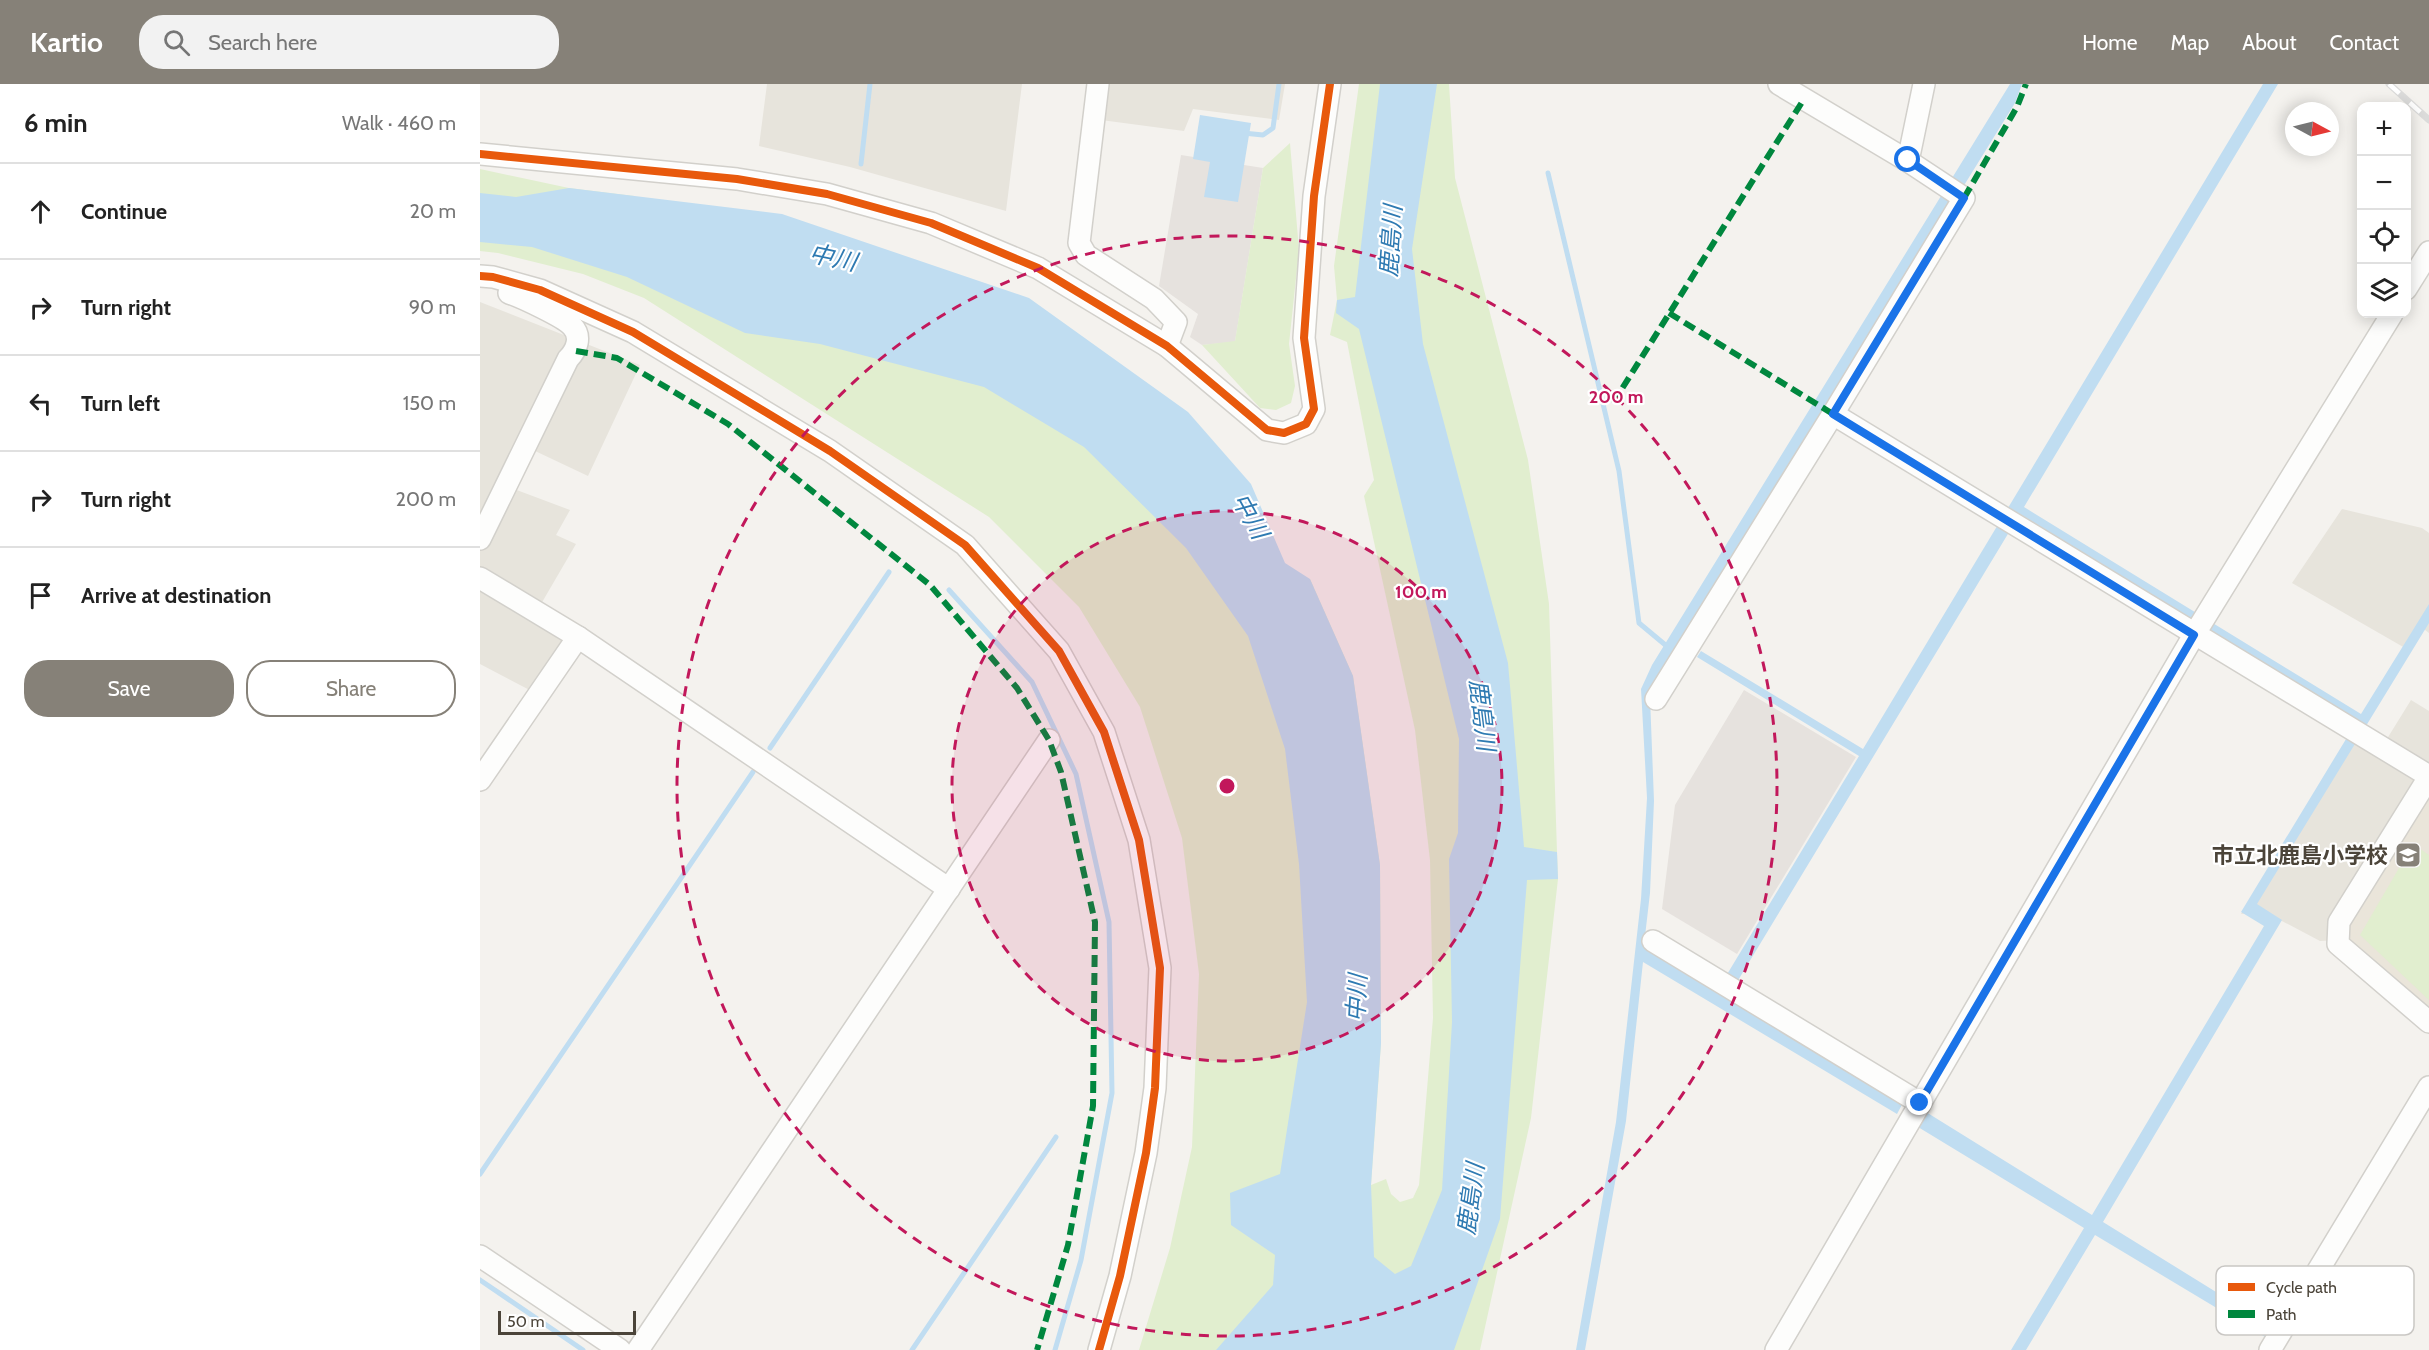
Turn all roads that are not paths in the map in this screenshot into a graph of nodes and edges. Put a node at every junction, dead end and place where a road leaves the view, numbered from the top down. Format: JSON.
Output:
{"nodes":[{"id":1,"x":1098,"y":84,"type":"edge"},
{"id":2,"x":1330,"y":84,"type":"edge"},
{"id":3,"x":1779,"y":84,"type":"edge"},
{"id":4,"x":1924,"y":84,"type":"edge"},
{"id":5,"x":480,"y":154,"type":"edge"},
{"id":6,"x":1908,"y":160,"type":"junction"},
{"id":7,"x":2429,"y":252,"type":"edge"},
{"id":8,"x":480,"y":276,"type":"edge"},
{"id":9,"x":2411,"y":281,"type":"edge"},
{"id":10,"x":480,"y":285,"type":"edge"},
{"id":11,"x":2390,"y":318,"type":"edge"},
{"id":12,"x":1167,"y":346,"type":"junction"},
{"id":13,"x":1833,"y":414,"type":"junction"},
{"id":14,"x":480,"y":539,"type":"edge"},
{"id":15,"x":480,"y":578,"type":"edge"},
{"id":16,"x":2194,"y":635,"type":"junction"},
{"id":17,"x":578,"y":637,"type":"junction"},
{"id":18,"x":1656,"y":699,"type":"dead end"},
{"id":19,"x":1049,"y":740,"type":"dead end"},
{"id":20,"x":2429,"y":776,"type":"edge"},
{"id":21,"x":480,"y":780,"type":"edge"},
{"id":22,"x":949,"y":889,"type":"junction"},
{"id":23,"x":1653,"y":941,"type":"dead end"},
{"id":24,"x":2429,"y":1022,"type":"edge"},
{"id":25,"x":2429,"y":1087,"type":"edge"},
{"id":26,"x":1920,"y":1103,"type":"junction"},
{"id":27,"x":480,"y":1256,"type":"edge"},
{"id":28,"x":2321,"y":1266,"type":"edge"},
{"id":29,"x":2279,"y":1335,"type":"edge"},
{"id":30,"x":620,"y":1350,"type":"edge"},
{"id":31,"x":638,"y":1350,"type":"edge"},
{"id":32,"x":1099,"y":1350,"type":"edge"},
{"id":33,"x":1776,"y":1350,"type":"edge"},
{"id":34,"x":2270,"y":1350,"type":"edge"}],
"edges":[{"from":1,"to":12,"type":"street"},
{"from":2,"to":12,"type":"street"},
{"from":3,"to":6,"type":"street"},
{"from":4,"to":6,"type":"street"},
{"from":5,"to":12,"type":"street"},
{"from":6,"to":13,"type":"street"},
{"from":7,"to":9,"type":"street"},
{"from":8,"to":32,"type":"street"},
{"from":10,"to":14,"type":"street"},
{"from":11,"to":16,"type":"street"},
{"from":13,"to":16,"type":"street"},
{"from":13,"to":18,"type":"street"},
{"from":15,"to":17,"type":"street"},
{"from":16,"to":20,"type":"street"},
{"from":16,"to":26,"type":"street"},
{"from":17,"to":21,"type":"street"},
{"from":17,"to":22,"type":"street"},
{"from":19,"to":22,"type":"street"},
{"from":20,"to":24,"type":"street"},
{"from":22,"to":31,"type":"street"},
{"from":23,"to":26,"type":"street"},
{"from":25,"to":28,"type":"street"},
{"from":26,"to":33,"type":"street"},
{"from":27,"to":30,"type":"street"},
{"from":29,"to":34,"type":"street"}]}
